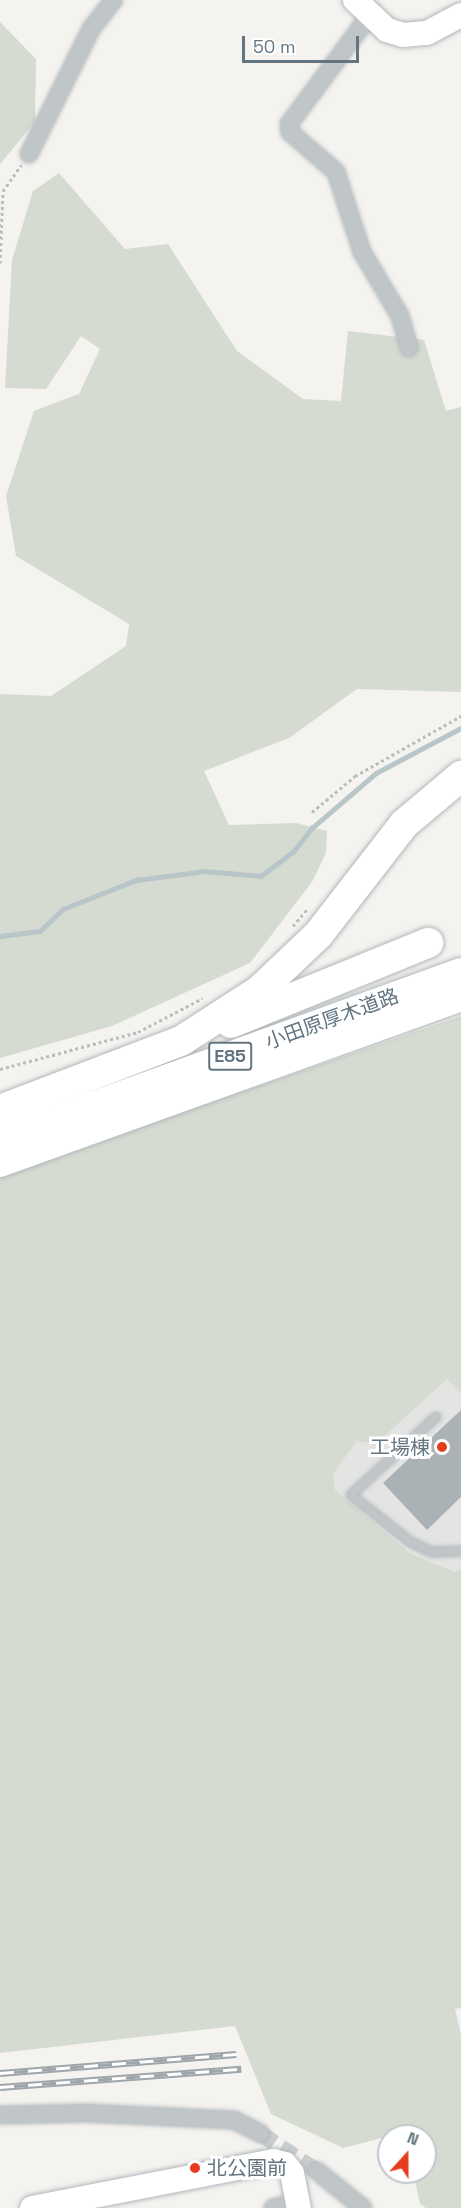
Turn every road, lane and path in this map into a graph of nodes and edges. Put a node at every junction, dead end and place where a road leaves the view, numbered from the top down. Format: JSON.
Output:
{"nodes":[{"id":1,"x":114,"y":0,"type":"edge"},
{"id":2,"x":363,"y":8,"type":"edge"},
{"id":3,"x":461,"y":15,"type":"edge"},
{"id":4,"x":29,"y":154,"type":"joint"},
{"id":5,"x":0,"y":262,"type":"edge"},
{"id":6,"x":409,"y":348,"type":"dead end"},
{"id":7,"x":461,"y":716,"type":"edge"},
{"id":8,"x":461,"y":776,"type":"edge"},
{"id":9,"x":312,"y":812,"type":"dead end"},
{"id":10,"x":311,"y":905,"type":"dead end"},
{"id":11,"x":289,"y":930,"type":"dead end"},
{"id":12,"x":428,"y":943,"type":"dead end"},
{"id":13,"x":461,"y":973,"type":"edge"},
{"id":14,"x":209,"y":995,"type":"dead end"},
{"id":15,"x":461,"y":996,"type":"edge"},
{"id":16,"x":181,"y":1041,"type":"junction"},
{"id":17,"x":0,"y":1069,"type":"edge"},
{"id":18,"x":0,"y":1110,"type":"edge"},
{"id":19,"x":0,"y":1140,"type":"edge"},
{"id":20,"x":0,"y":1162,"type":"edge"},
{"id":21,"x":436,"y":1417,"type":"dead end"},
{"id":22,"x":461,"y":1551,"type":"edge"},
{"id":23,"x":0,"y":2115,"type":"edge"},
{"id":24,"x":261,"y":2134,"type":"tunnel mouth"},
{"id":25,"x":317,"y":2171,"type":"tunnel mouth"},
{"id":26,"x":299,"y":2205,"type":"edge"},
{"id":27,"x":33,"y":2208,"type":"edge"},
{"id":28,"x":273,"y":2208,"type":"edge"},
{"id":29,"x":363,"y":2208,"type":"edge"}],
"edges":[{"from":1,"to":4,"type":"street"},
{"from":2,"to":3,"type":"street"},
{"from":2,"to":6,"type":"street"},
{"from":4,"to":5,"type":"path"},
{"from":7,"to":9,"type":"path"},
{"from":8,"to":16,"type":"highway"},
{"from":10,"to":11,"type":"path"},
{"from":12,"to":16,"type":"highway"},
{"from":13,"to":19,"type":"highway","name":"小田原厚木道路","number":"E85"},
{"from":14,"to":17,"type":"path"},
{"from":15,"to":20,"type":"highway","name":"小田原厚木道路","number":"E85"},
{"from":16,"to":18,"type":"highway"},
{"from":21,"to":22,"type":"lane"},
{"from":23,"to":24,"type":"street"},
{"from":25,"to":29,"type":"street"},
{"from":26,"to":27,"type":"street"},
{"from":26,"to":28,"type":"street"}]}
